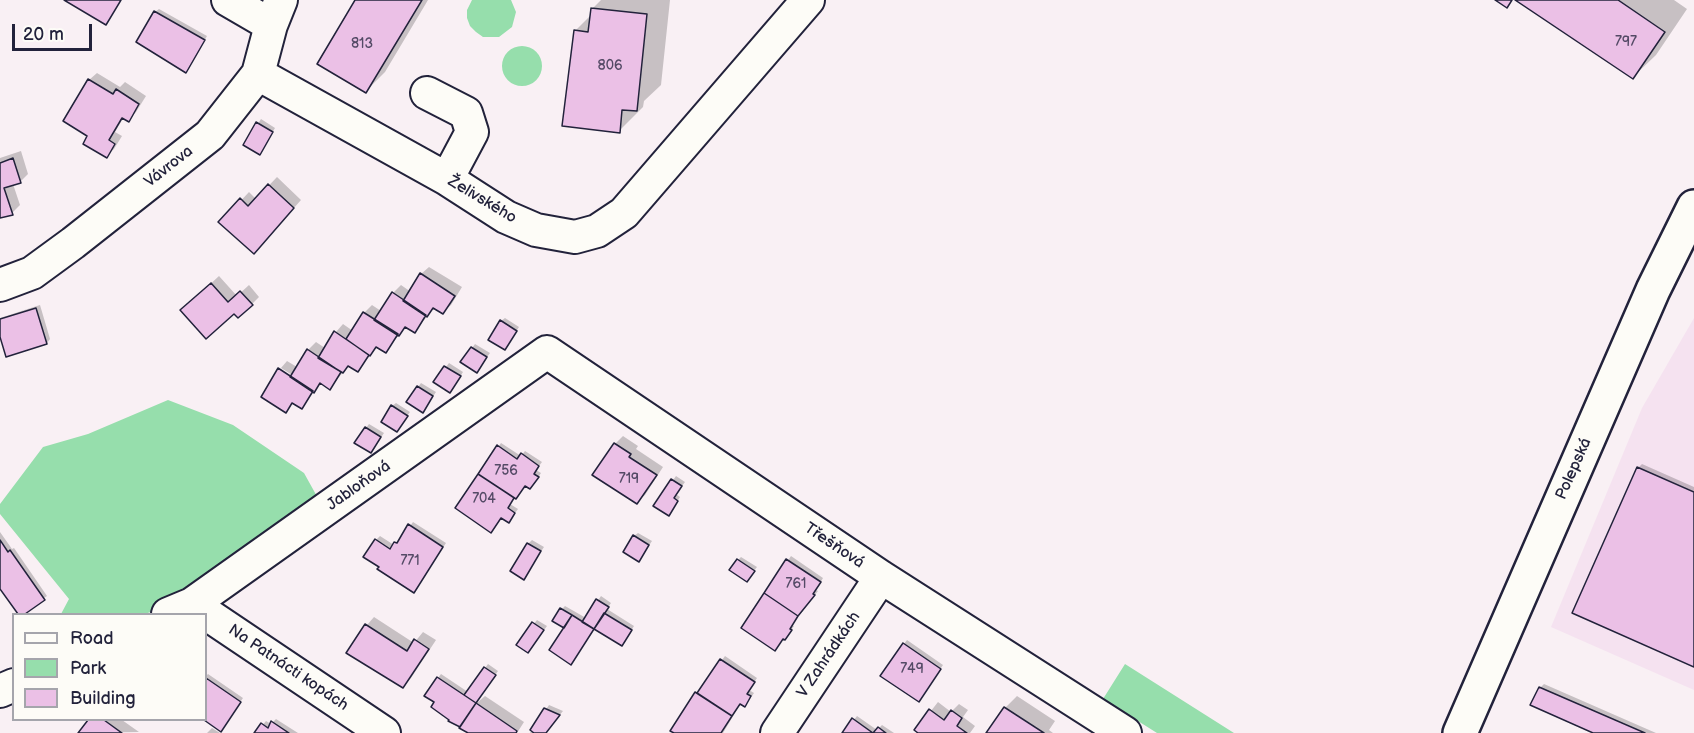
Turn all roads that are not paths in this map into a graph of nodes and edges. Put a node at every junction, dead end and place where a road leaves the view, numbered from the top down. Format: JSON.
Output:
{"nodes":[{"id":1,"x":228,"y":0,"type":"edge"},
{"id":2,"x":808,"y":0,"type":"edge"},
{"id":3,"x":276,"y":13,"type":"edge"},
{"id":4,"x":258,"y":74,"type":"junction"},
{"id":5,"x":427,"y":93,"type":"dead end"},
{"id":6,"x":447,"y":179,"type":"junction"},
{"id":7,"x":1694,"y":207,"type":"edge"},
{"id":8,"x":0,"y":285,"type":"edge"},
{"id":9,"x":547,"y":352,"type":"joint"},
{"id":10,"x":881,"y":577,"type":"junction"},
{"id":11,"x":180,"y":609,"type":"edge"},
{"id":12,"x":207,"y":625,"type":"edge"},
{"id":13,"x":384,"y":733,"type":"edge"},
{"id":14,"x":777,"y":733,"type":"edge"},
{"id":15,"x":1125,"y":733,"type":"edge"},
{"id":16,"x":1460,"y":733,"type":"edge"}],
"edges":[{"from":1,"to":3,"type":"street"},
{"from":2,"to":6,"type":"street","name":"Želivského"},
{"from":3,"to":4,"type":"street","name":"Vávrova"},
{"from":4,"to":6,"type":"street","name":"Želivského"},
{"from":4,"to":8,"type":"street","name":"Vávrova"},
{"from":5,"to":6,"type":"street"},
{"from":7,"to":16,"type":"main road","name":"Polepská"},
{"from":9,"to":10,"type":"street","name":"Třešňová"},
{"from":9,"to":11,"type":"street","name":"Jabloňová"},
{"from":10,"to":14,"type":"street","name":"V Zahrádkách"},
{"from":10,"to":15,"type":"street","name":"Třešňová"},
{"from":12,"to":13,"type":"street","name":"Na Patnácti kopách"}]}
